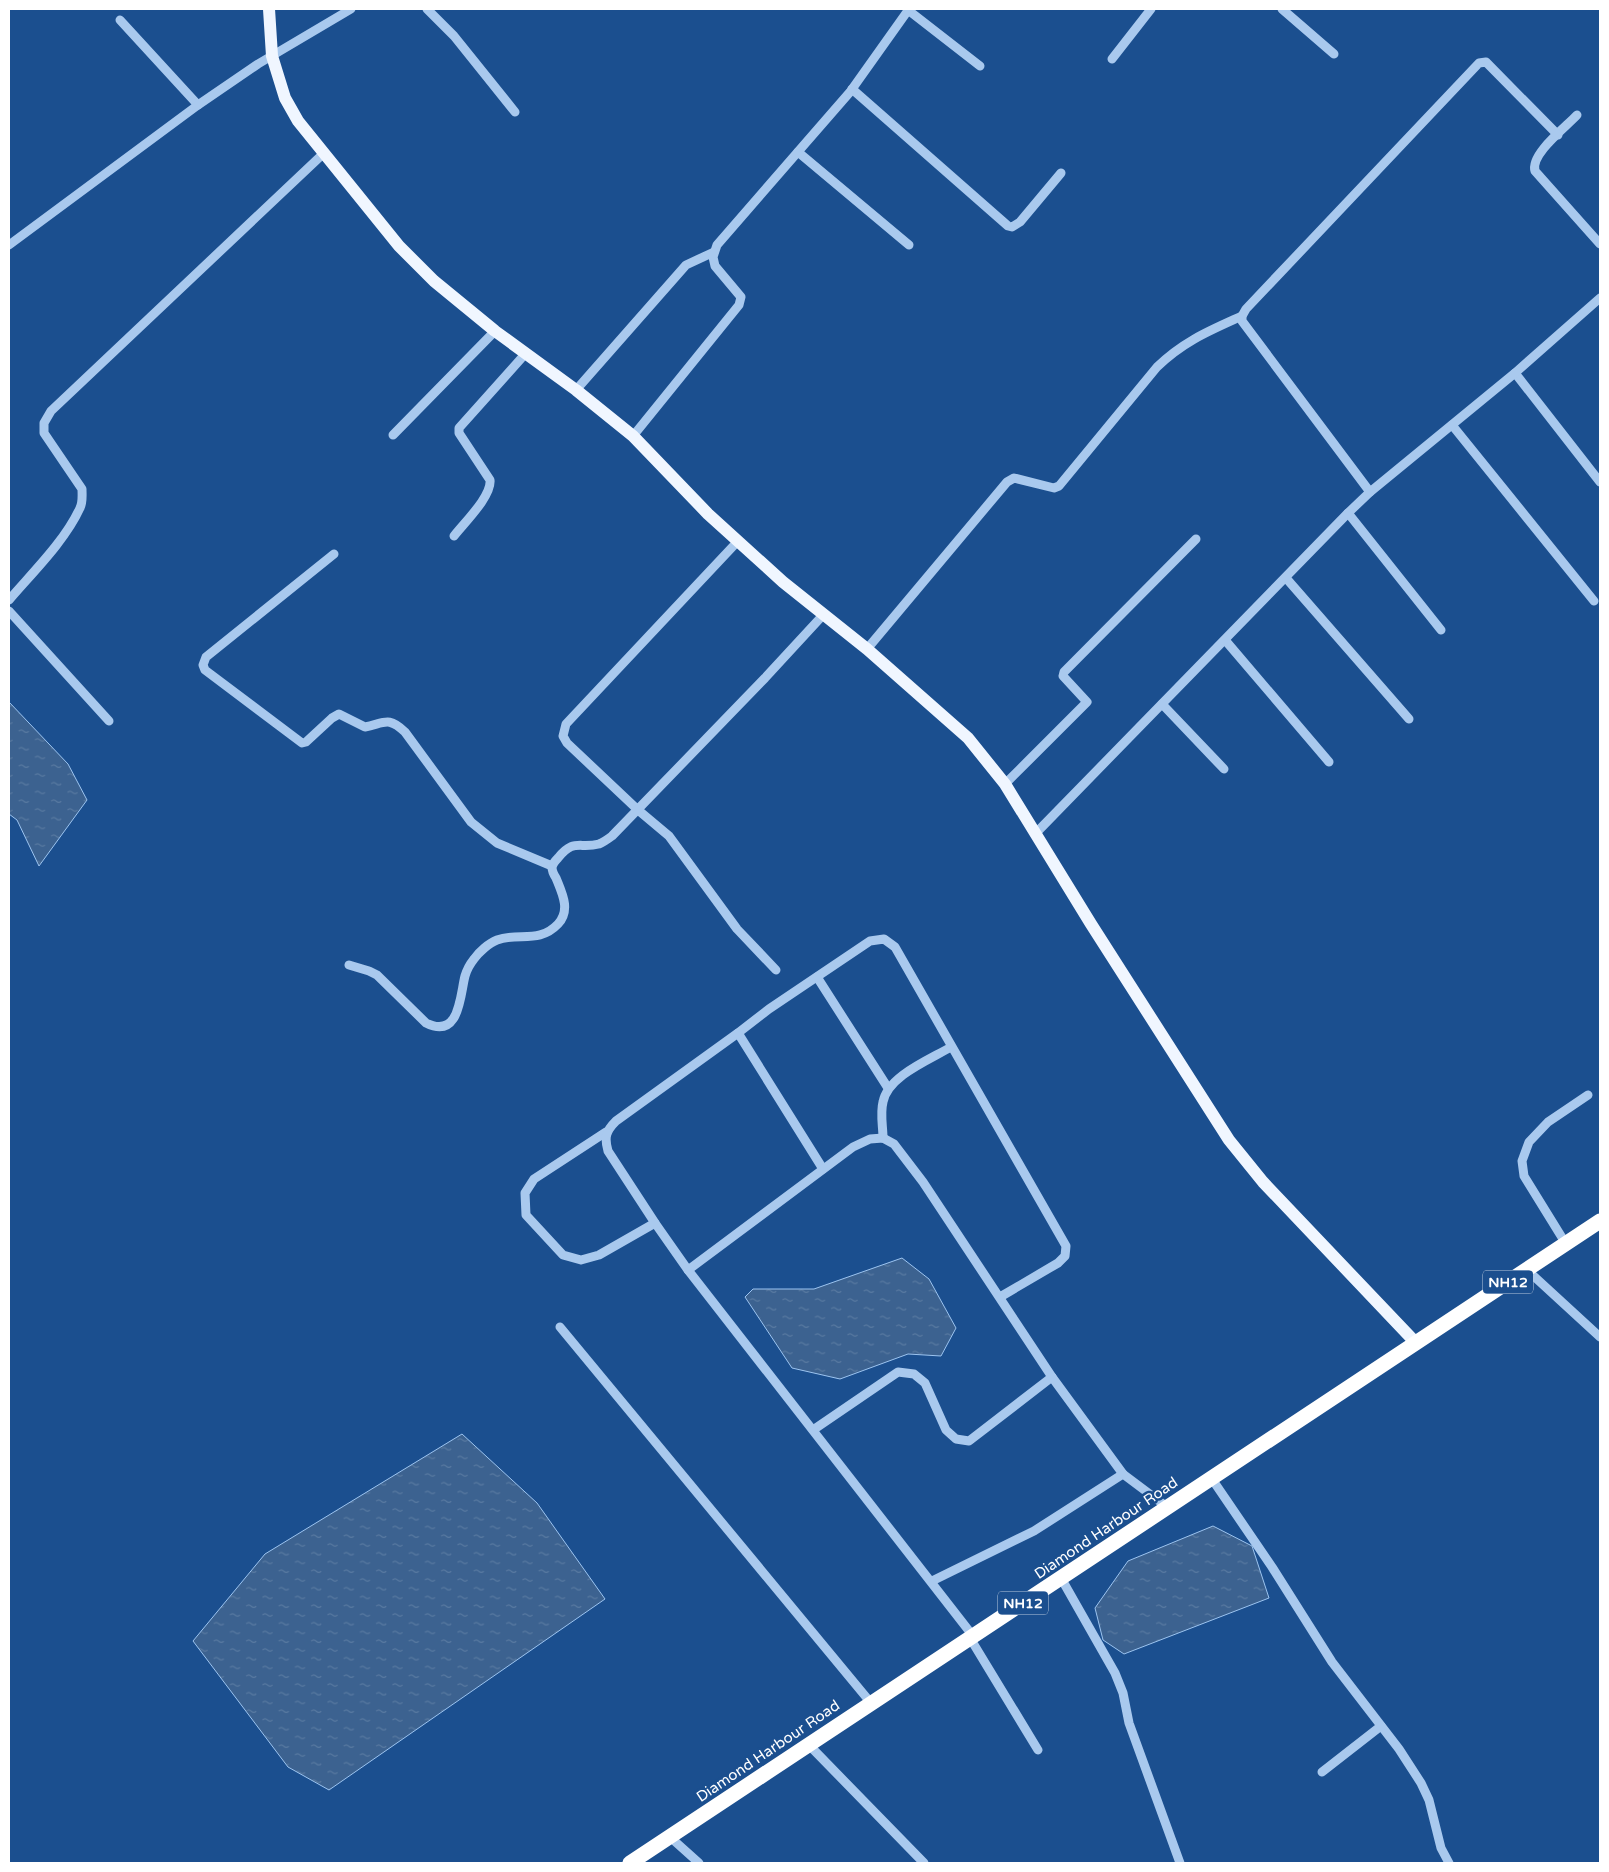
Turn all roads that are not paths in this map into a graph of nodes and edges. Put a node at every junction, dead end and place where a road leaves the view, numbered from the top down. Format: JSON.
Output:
{"nodes":[{"id":1,"x":269,"y":9,"type":"edge"},
{"id":2,"x":351,"y":9,"type":"edge"},
{"id":3,"x":427,"y":9,"type":"edge"},
{"id":4,"x":909,"y":9,"type":"edge"},
{"id":5,"x":1151,"y":9,"type":"edge"},
{"id":6,"x":1282,"y":9,"type":"edge"},
{"id":7,"x":120,"y":20,"type":"dead end"},
{"id":8,"x":1334,"y":54,"type":"dead end"},
{"id":9,"x":272,"y":56,"type":"junction"},
{"id":10,"x":1112,"y":59,"type":"dead end"},
{"id":11,"x":980,"y":66,"type":"dead end"},
{"id":12,"x":852,"y":89,"type":"junction"},
{"id":13,"x":198,"y":105,"type":"junction"},
{"id":14,"x":515,"y":112,"type":"dead end"},
{"id":15,"x":1577,"y":115,"type":"dead end"},
{"id":16,"x":1558,"y":135,"type":"junction"},
{"id":17,"x":798,"y":152,"type":"junction"},
{"id":18,"x":324,"y":153,"type":"junction"},
{"id":19,"x":1061,"y":173,"type":"dead end"},
{"id":20,"x":1600,"y":244,"type":"edge"},
{"id":21,"x":9,"y":245,"type":"edge"},
{"id":22,"x":909,"y":245,"type":"dead end"},
{"id":23,"x":714,"y":252,"type":"junction"},
{"id":24,"x":1600,"y":300,"type":"edge"},
{"id":25,"x":1242,"y":316,"type":"junction"},
{"id":26,"x":494,"y":331,"type":"junction"},
{"id":27,"x":526,"y":353,"type":"junction"},
{"id":28,"x":1515,"y":373,"type":"junction"},
{"id":29,"x":576,"y":390,"type":"junction"},
{"id":30,"x":1452,"y":425,"type":"junction"},
{"id":31,"x":393,"y":435,"type":"dead end"},
{"id":32,"x":634,"y":436,"type":"junction"},
{"id":33,"x":1600,"y":482,"type":"edge"},
{"id":34,"x":1370,"y":492,"type":"junction"},
{"id":35,"x":1348,"y":513,"type":"junction"},
{"id":36,"x":454,"y":536,"type":"dead end"},
{"id":37,"x":1196,"y":539,"type":"dead end"},
{"id":38,"x":738,"y":541,"type":"junction"},
{"id":39,"x":334,"y":554,"type":"dead end"},
{"id":40,"x":1286,"y":578,"type":"junction"},
{"id":41,"x":9,"y":600,"type":"edge"},
{"id":42,"x":1594,"y":601,"type":"dead end"},
{"id":43,"x":9,"y":611,"type":"edge"},
{"id":44,"x":824,"y":614,"type":"junction"},
{"id":45,"x":1441,"y":630,"type":"dead end"},
{"id":46,"x":1225,"y":640,"type":"junction"},
{"id":47,"x":867,"y":649,"type":"junction"},
{"id":48,"x":1162,"y":704,"type":"junction"},
{"id":49,"x":1409,"y":719,"type":"dead end"},
{"id":50,"x":109,"y":721,"type":"dead end"},
{"id":51,"x":1329,"y":762,"type":"dead end"},
{"id":52,"x":1224,"y":769,"type":"dead end"},
{"id":53,"x":1005,"y":784,"type":"junction"},
{"id":54,"x":638,"y":810,"type":"junction"},
{"id":55,"x":1036,"y":833,"type":"junction"},
{"id":56,"x":552,"y":866,"type":"junction"},
{"id":57,"x":349,"y":965,"type":"dead end"},
{"id":58,"x":776,"y":970,"type":"dead end"},
{"id":59,"x":817,"y":977,"type":"junction"},
{"id":60,"x":738,"y":1033,"type":"junction"},
{"id":61,"x":951,"y":1047,"type":"junction"},
{"id":62,"x":888,"y":1088,"type":"junction"},
{"id":63,"x":1588,"y":1094,"type":"dead end"},
{"id":64,"x":606,"y":1132,"type":"junction"},
{"id":65,"x":883,"y":1138,"type":"junction"},
{"id":66,"x":823,"y":1169,"type":"junction"},
{"id":67,"x":1600,"y":1222,"type":"edge"},
{"id":68,"x":655,"y":1223,"type":"junction"},
{"id":69,"x":1566,"y":1244,"type":"junction"},
{"id":70,"x":688,"y":1270,"type":"junction"},
{"id":71,"x":1527,"y":1270,"type":"junction"},
{"id":72,"x":1000,"y":1297,"type":"junction"},
{"id":73,"x":560,"y":1327,"type":"dead end"},
{"id":74,"x":1600,"y":1337,"type":"edge"},
{"id":75,"x":1416,"y":1344,"type":"junction"},
{"id":76,"x":1052,"y":1377,"type":"junction"},
{"id":77,"x":813,"y":1430,"type":"junction"},
{"id":78,"x":1123,"y":1474,"type":"junction"},
{"id":79,"x":1212,"y":1479,"type":"junction"},
{"id":80,"x":1167,"y":1507,"type":"junction"},
{"id":81,"x":1061,"y":1578,"type":"junction"},
{"id":82,"x":932,"y":1581,"type":"junction"},
{"id":83,"x":972,"y":1637,"type":"junction"},
{"id":84,"x":871,"y":1703,"type":"junction"},
{"id":85,"x":1381,"y":1726,"type":"junction"},
{"id":86,"x":808,"y":1744,"type":"junction"},
{"id":87,"x":1038,"y":1750,"type":"dead end"},
{"id":88,"x":1322,"y":1772,"type":"dead end"},
{"id":89,"x":670,"y":1837,"type":"junction"},
{"id":90,"x":630,"y":1863,"type":"edge"},
{"id":91,"x":699,"y":1863,"type":"edge"},
{"id":92,"x":924,"y":1863,"type":"edge"},
{"id":93,"x":1180,"y":1863,"type":"edge"},
{"id":94,"x":1449,"y":1863,"type":"edge"}],
"edges":[{"from":1,"to":9,"type":"main road"},
{"from":2,"to":9,"type":"street"},
{"from":3,"to":14,"type":"street"},
{"from":4,"to":11,"type":"street"},
{"from":4,"to":12,"type":"street"},
{"from":5,"to":10,"type":"street"},
{"from":6,"to":8,"type":"street"},
{"from":7,"to":13,"type":"street"},
{"from":9,"to":13,"type":"street"},
{"from":9,"to":18,"type":"main road"},
{"from":12,"to":17,"type":"street"},
{"from":12,"to":19,"type":"street"},
{"from":13,"to":21,"type":"street"},
{"from":15,"to":16,"type":"street"},
{"from":16,"to":20,"type":"street"},
{"from":16,"to":25,"type":"street"},
{"from":17,"to":22,"type":"street"},
{"from":17,"to":23,"type":"street"},
{"from":18,"to":26,"type":"main road"},
{"from":18,"to":41,"type":"street"},
{"from":23,"to":29,"type":"street"},
{"from":23,"to":32,"type":"street"},
{"from":24,"to":28,"type":"street"},
{"from":25,"to":34,"type":"street"},
{"from":25,"to":47,"type":"street"},
{"from":26,"to":27,"type":"main road"},
{"from":26,"to":31,"type":"street"},
{"from":27,"to":29,"type":"main road"},
{"from":27,"to":36,"type":"street"},
{"from":28,"to":30,"type":"street"},
{"from":28,"to":33,"type":"street"},
{"from":29,"to":32,"type":"main road"},
{"from":30,"to":34,"type":"street"},
{"from":30,"to":42,"type":"street"},
{"from":32,"to":38,"type":"main road"},
{"from":34,"to":35,"type":"street"},
{"from":35,"to":40,"type":"street"},
{"from":35,"to":45,"type":"street"},
{"from":37,"to":53,"type":"street"},
{"from":38,"to":44,"type":"main road"},
{"from":38,"to":54,"type":"street"},
{"from":39,"to":56,"type":"street"},
{"from":40,"to":46,"type":"street"},
{"from":40,"to":49,"type":"street"},
{"from":43,"to":50,"type":"street"},
{"from":44,"to":47,"type":"main road"},
{"from":44,"to":54,"type":"street"},
{"from":46,"to":48,"type":"street"},
{"from":46,"to":51,"type":"street"},
{"from":47,"to":53,"type":"main road"},
{"from":48,"to":52,"type":"street"},
{"from":48,"to":55,"type":"street"},
{"from":53,"to":55,"type":"main road"},
{"from":54,"to":56,"type":"street"},
{"from":54,"to":58,"type":"street"},
{"from":55,"to":75,"type":"main road"},
{"from":56,"to":57,"type":"street"},
{"from":59,"to":60,"type":"street"},
{"from":59,"to":61,"type":"street"},
{"from":59,"to":62,"type":"street"},
{"from":60,"to":64,"type":"street"},
{"from":60,"to":66,"type":"street"},
{"from":61,"to":62,"type":"street"},
{"from":61,"to":72,"type":"street"},
{"from":62,"to":65,"type":"street"},
{"from":63,"to":69,"type":"street"},
{"from":64,"to":68,"type":"street"},
{"from":64,"to":68,"type":"street"},
{"from":65,"to":66,"type":"street"},
{"from":65,"to":72,"type":"street"},
{"from":66,"to":70,"type":"street"},
{"from":67,"to":69,"type":"highway","name":"Diamond Harbour Road","number":"NH12"},
{"from":68,"to":70,"type":"street"},
{"from":69,"to":71,"type":"highway","name":"Diamond Harbour Road","number":"NH12"},
{"from":70,"to":77,"type":"street"},
{"from":71,"to":74,"type":"street"},
{"from":71,"to":75,"type":"highway","name":"Diamond Harbour Road","number":"NH12"},
{"from":72,"to":76,"type":"street"},
{"from":73,"to":84,"type":"street"},
{"from":75,"to":79,"type":"highway","name":"Diamond Harbour Road","number":"NH12"},
{"from":76,"to":77,"type":"street"},
{"from":76,"to":78,"type":"street"},
{"from":77,"to":82,"type":"street"},
{"from":78,"to":80,"type":"street"},
{"from":78,"to":82,"type":"street"},
{"from":79,"to":80,"type":"highway","name":"Diamond Harbour Road","number":"NH12"},
{"from":79,"to":85,"type":"street"},
{"from":80,"to":81,"type":"highway","name":"Diamond Harbour Road","number":"NH12"},
{"from":81,"to":83,"type":"highway","name":"Diamond Harbour Road","number":"NH12"},
{"from":81,"to":93,"type":"street"},
{"from":82,"to":83,"type":"street"},
{"from":83,"to":84,"type":"highway","name":"Diamond Harbour Road","number":"NH12"},
{"from":83,"to":87,"type":"street"},
{"from":84,"to":86,"type":"highway","name":"Diamond Harbour Road","number":"NH12"},
{"from":85,"to":88,"type":"street"},
{"from":85,"to":94,"type":"street"},
{"from":86,"to":89,"type":"highway","name":"Diamond Harbour Road","number":"NH12"},
{"from":86,"to":92,"type":"street"},
{"from":89,"to":90,"type":"highway","name":"Diamond Harbour Road","number":"NH12"},
{"from":89,"to":91,"type":"street"}]}
